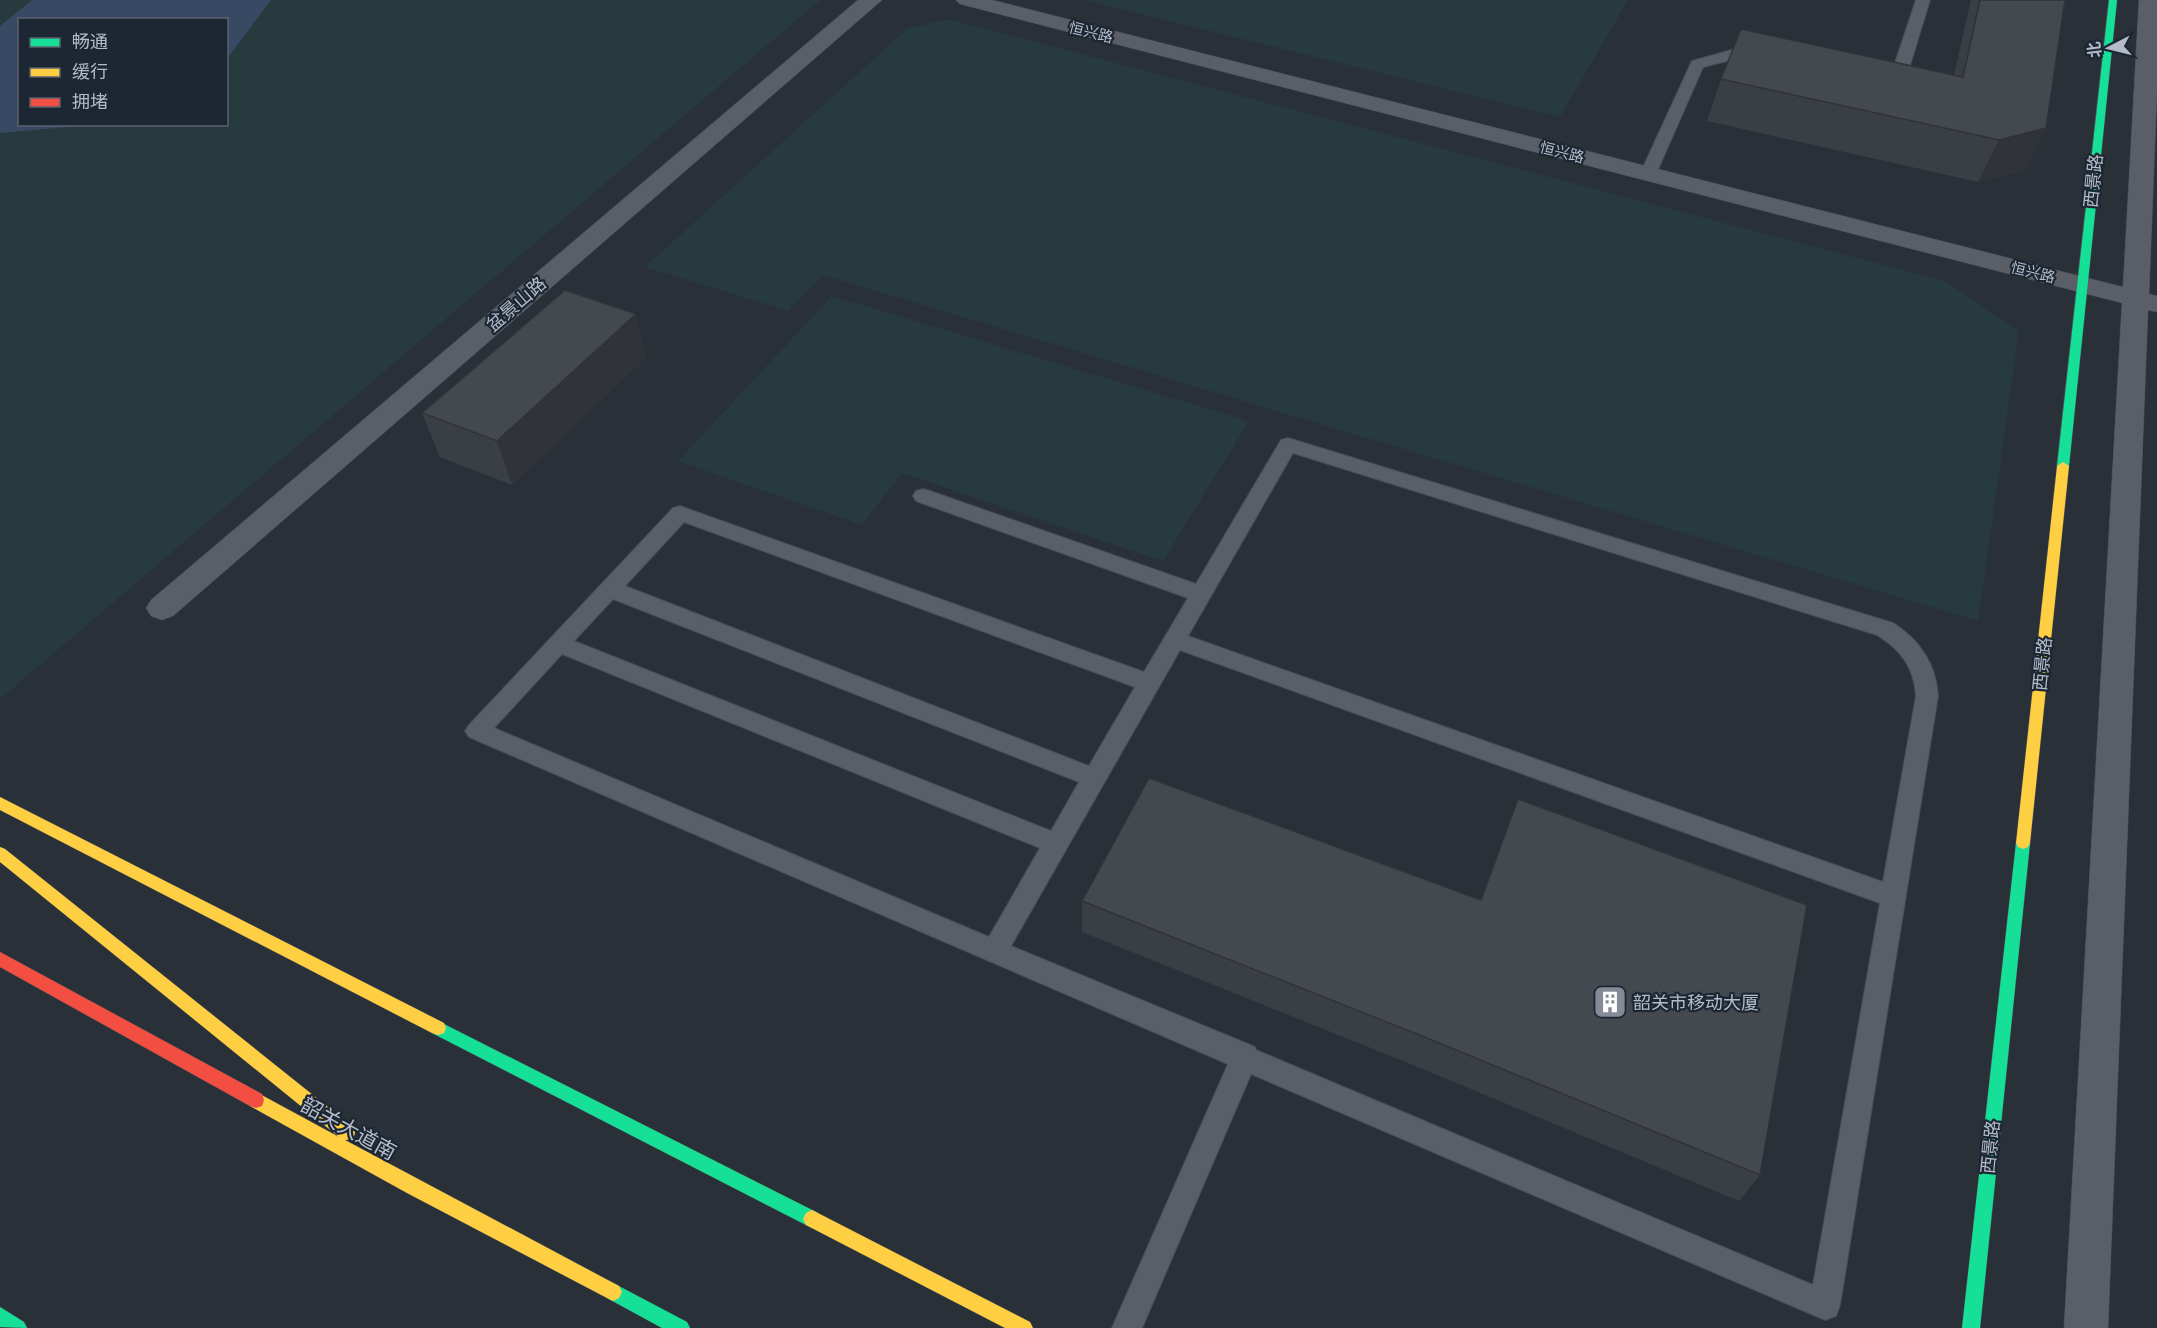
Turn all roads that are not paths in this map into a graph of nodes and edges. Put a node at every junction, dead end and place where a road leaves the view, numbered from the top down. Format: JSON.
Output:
{"nodes":[{"id":1,"x":871,"y":0,"type":"edge"},
{"id":2,"x":967,"y":0,"type":"edge"},
{"id":3,"x":1923,"y":0,"type":"edge"},
{"id":4,"x":2113,"y":0,"type":"edge"},
{"id":5,"x":2150,"y":0,"type":"edge"},
{"id":6,"x":1781,"y":64,"type":"edge"},
{"id":7,"x":1872,"y":83,"type":"edge"},
{"id":8,"x":1648,"y":174,"type":"junction"},
{"id":9,"x":2082,"y":285,"type":"junction"},
{"id":10,"x":2146,"y":301,"type":"edge"},
{"id":11,"x":923,"y":496,"type":"dead end"},
{"id":12,"x":610,"y":589,"type":"junction"},
{"id":13,"x":1201,"y":594,"type":"junction"},
{"id":14,"x":162,"y":608,"type":"dead end"},
{"id":15,"x":1175,"y":640,"type":"junction"},
{"id":16,"x":559,"y":644,"type":"junction"},
{"id":17,"x":1149,"y":683,"type":"junction"},
{"id":18,"x":1094,"y":778,"type":"junction"},
{"id":19,"x":0,"y":803,"type":"edge"},
{"id":20,"x":1056,"y":844,"type":"junction"},
{"id":21,"x":0,"y":853,"type":"edge"},
{"id":22,"x":1894,"y":897,"type":"junction"},
{"id":23,"x":995,"y":950,"type":"junction"},
{"id":24,"x":0,"y":959,"type":"edge"},
{"id":25,"x":1245,"y":1056,"type":"junction"},
{"id":26,"x":414,"y":1187,"type":"junction"},
{"id":27,"x":0,"y":1316,"type":"edge"},
{"id":28,"x":18,"y":1328,"type":"edge"},
{"id":29,"x":681,"y":1328,"type":"edge"},
{"id":30,"x":1024,"y":1328,"type":"edge"},
{"id":31,"x":1127,"y":1328,"type":"edge"},
{"id":32,"x":1971,"y":1328,"type":"edge"},
{"id":33,"x":2086,"y":1328,"type":"edge"}],
"edges":[{"from":1,"to":14,"type":"street","name":"盆景山路"},
{"from":2,"to":8,"type":"street","name":"恒兴路"},
{"from":3,"to":7,"type":"lane"},
{"from":4,"to":9,"type":"main road","name":"西景路"},
{"from":5,"to":10,"type":"street"},
{"from":6,"to":8,"type":"lane"},
{"from":8,"to":9,"type":"street","name":"恒兴路"},
{"from":9,"to":10,"type":"street","name":"恒兴路"},
{"from":9,"to":32,"type":"main road","name":"西景路"},
{"from":10,"to":33,"type":"street"},
{"from":11,"to":13,"type":"lane"},
{"from":12,"to":16,"type":"lane"},
{"from":12,"to":17,"type":"lane"},
{"from":12,"to":18,"type":"lane"},
{"from":13,"to":15,"type":"lane"},
{"from":13,"to":22,"type":"lane"},
{"from":15,"to":17,"type":"lane"},
{"from":15,"to":22,"type":"lane"},
{"from":16,"to":20,"type":"lane"},
{"from":16,"to":23,"type":"lane"},
{"from":17,"to":18,"type":"lane"},
{"from":18,"to":20,"type":"lane"},
{"from":19,"to":30,"type":"main road"},
{"from":20,"to":23,"type":"lane"},
{"from":21,"to":26,"type":"main road"},
{"from":22,"to":25,"type":"lane"},
{"from":23,"to":25,"type":"lane"},
{"from":24,"to":26,"type":"main road","name":"韶关大道南"},
{"from":25,"to":31,"type":"lane"},
{"from":26,"to":29,"type":"main road","name":"韶关大道南"},
{"from":27,"to":28,"type":"main road"}]}
